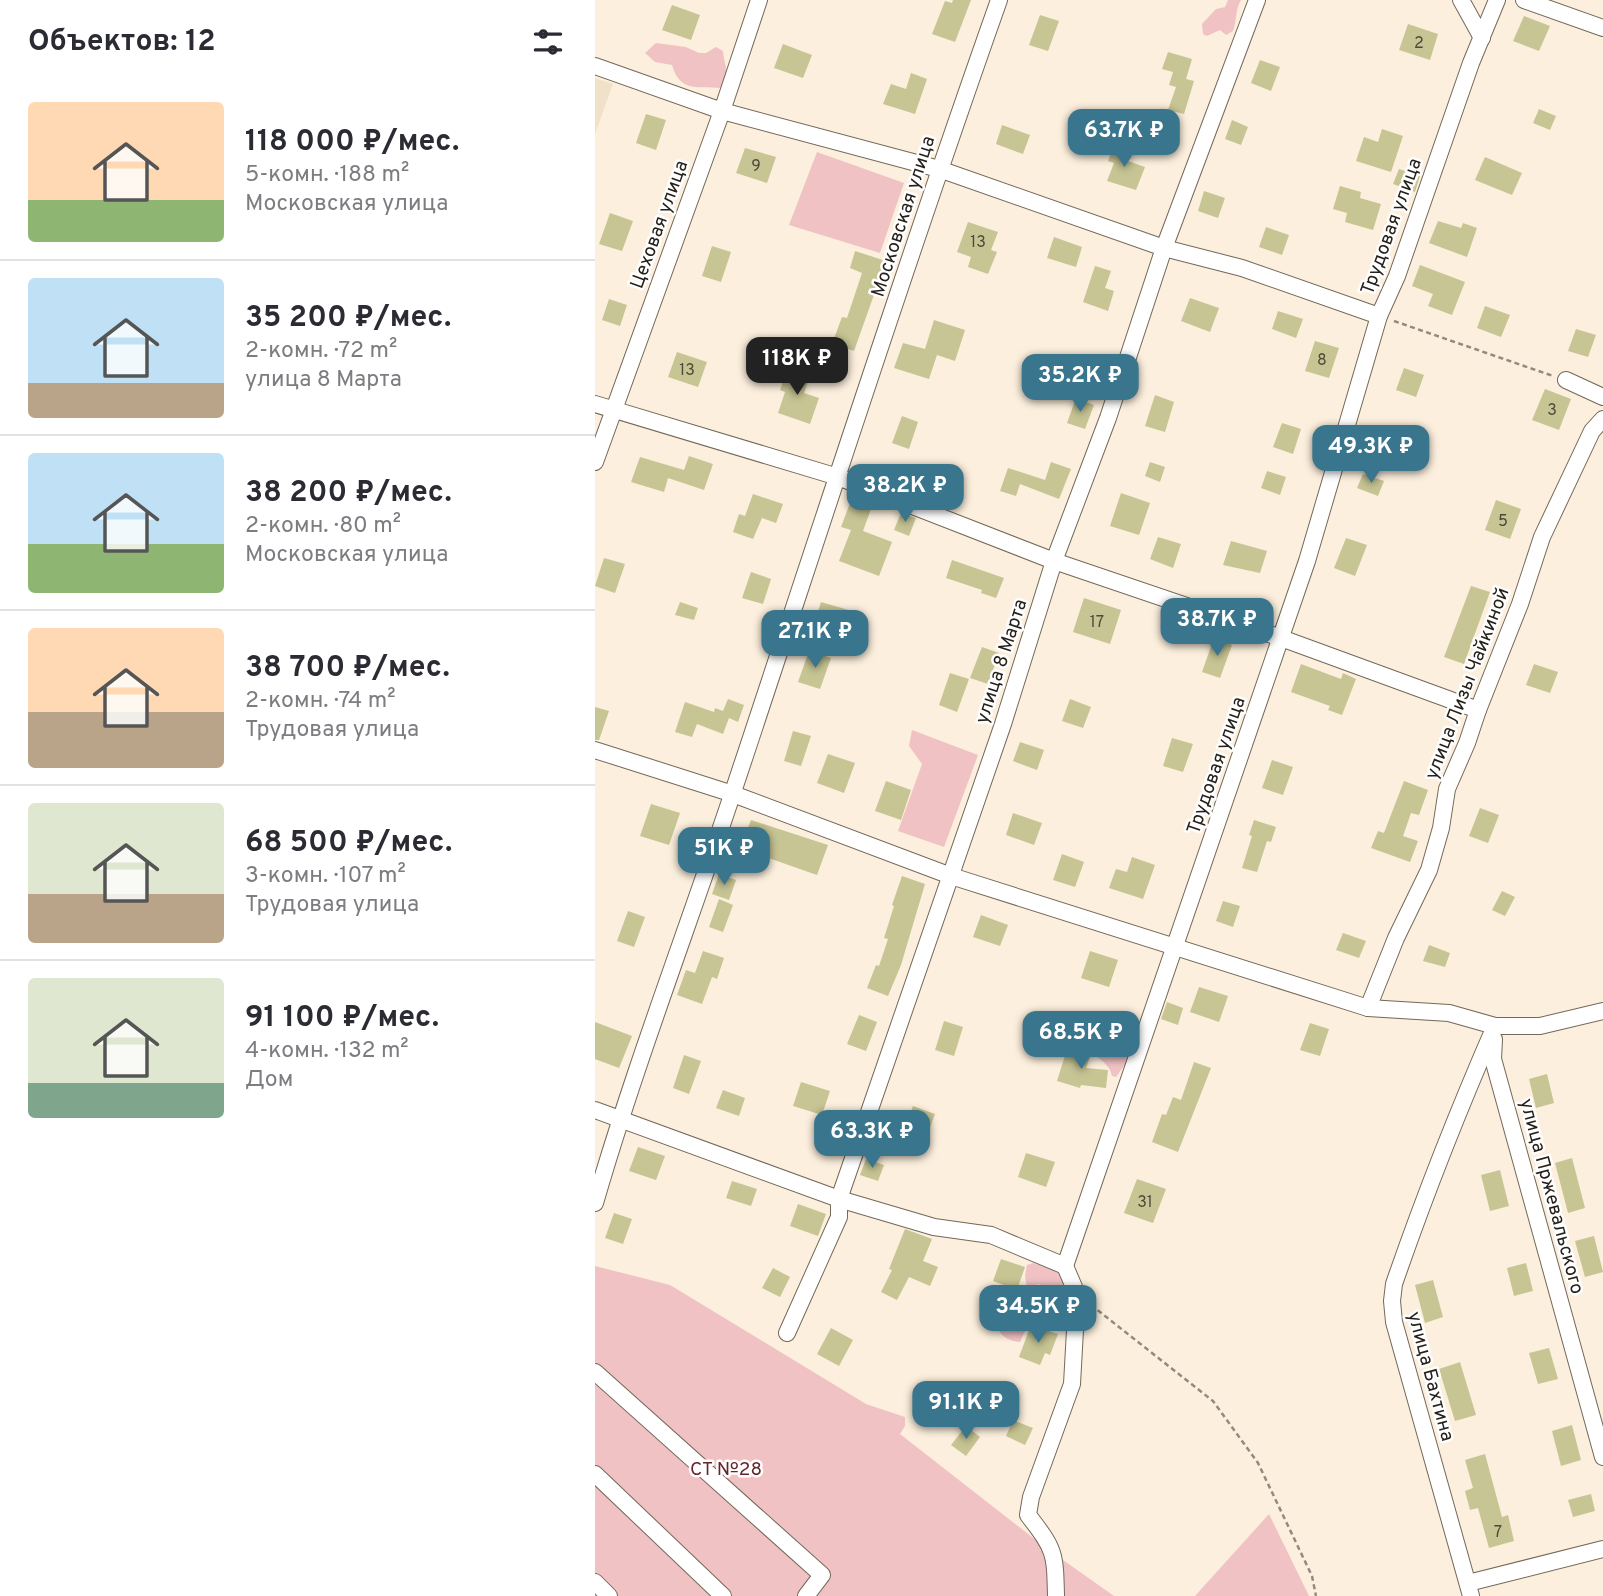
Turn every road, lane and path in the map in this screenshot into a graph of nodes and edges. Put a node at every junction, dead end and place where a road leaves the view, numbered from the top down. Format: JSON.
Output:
{"nodes":[{"id":1,"x":759,"y":0,"type":"edge"},
{"id":2,"x":999,"y":0,"type":"edge"},
{"id":3,"x":1257,"y":0,"type":"edge"},
{"id":4,"x":1461,"y":0,"type":"edge"},
{"id":5,"x":1497,"y":0,"type":"edge"},
{"id":6,"x":1524,"y":0,"type":"edge"},
{"id":7,"x":1603,"y":28,"type":"edge"},
{"id":8,"x":1482,"y":38,"type":"junction"},
{"id":9,"x":595,"y":66,"type":"edge"},
{"id":10,"x":722,"y":111,"type":"junction"},
{"id":11,"x":939,"y":169,"type":"junction"},
{"id":12,"x":1164,"y":248,"type":"junction"},
{"id":13,"x":1379,"y":316,"type":"junction"},
{"id":14,"x":1566,"y":380,"type":"joint"},
{"id":15,"x":1603,"y":397,"type":"edge"},
{"id":16,"x":595,"y":404,"type":"edge"},
{"id":17,"x":613,"y":410,"type":"junction"},
{"id":18,"x":1603,"y":419,"type":"edge"},
{"id":19,"x":595,"y":462,"type":"edge"},
{"id":20,"x":838,"y":477,"type":"junction"},
{"id":21,"x":1054,"y":561,"type":"junction"},
{"id":22,"x":1281,"y":638,"type":"junction"},
{"id":23,"x":1478,"y":710,"type":"junction"},
{"id":24,"x":595,"y":750,"type":"edge"},
{"id":25,"x":733,"y":794,"type":"junction"},
{"id":26,"x":951,"y":876,"type":"junction"},
{"id":27,"x":1174,"y":946,"type":"junction"},
{"id":28,"x":1368,"y":1008,"type":"junction"},
{"id":29,"x":1603,"y":1011,"type":"edge"},
{"id":30,"x":1495,"y":1026,"type":"junction"},
{"id":31,"x":595,"y":1110,"type":"edge"},
{"id":32,"x":619,"y":1120,"type":"junction"},
{"id":33,"x":839,"y":1199,"type":"junction"},
{"id":34,"x":595,"y":1203,"type":"edge"},
{"id":35,"x":1065,"y":1266,"type":"junction"},
{"id":36,"x":1077,"y":1294,"type":"junction"},
{"id":37,"x":787,"y":1333,"type":"dead end"},
{"id":38,"x":595,"y":1372,"type":"edge"},
{"id":39,"x":1603,"y":1457,"type":"edge"},
{"id":40,"x":595,"y":1474,"type":"edge"},
{"id":41,"x":1603,"y":1549,"type":"edge"},
{"id":42,"x":595,"y":1582,"type":"edge"},
{"id":43,"x":1469,"y":1589,"type":"edge"},
{"id":44,"x":609,"y":1596,"type":"edge"},
{"id":45,"x":723,"y":1596,"type":"edge"},
{"id":46,"x":806,"y":1596,"type":"edge"},
{"id":47,"x":1056,"y":1596,"type":"edge"},
{"id":48,"x":1316,"y":1596,"type":"edge"}],
"edges":[{"from":1,"to":10,"type":"street","name":"Цеховая улица"},
{"from":2,"to":11,"type":"street","name":"Московская улица"},
{"from":3,"to":12,"type":"street","name":"улица 8 Марта"},
{"from":4,"to":8,"type":"street"},
{"from":5,"to":8,"type":"street","name":"Трудовая улица"},
{"from":6,"to":7,"type":"street"},
{"from":8,"to":13,"type":"street","name":"Трудовая улица"},
{"from":9,"to":10,"type":"street"},
{"from":10,"to":11,"type":"street"},
{"from":10,"to":17,"type":"street","name":"Цеховая улица"},
{"from":11,"to":12,"type":"street"},
{"from":11,"to":20,"type":"street","name":"Московская улица"},
{"from":12,"to":13,"type":"street"},
{"from":12,"to":21,"type":"street","name":"улица 8 Марта"},
{"from":13,"to":14,"type":"path"},
{"from":13,"to":22,"type":"street","name":"Трудовая улица"},
{"from":14,"to":15,"type":"street"},
{"from":16,"to":17,"type":"street"},
{"from":17,"to":19,"type":"street","name":"Цеховая улица"},
{"from":17,"to":20,"type":"street"},
{"from":18,"to":23,"type":"street","name":"улица Лизы Чайкиной"},
{"from":20,"to":21,"type":"street"},
{"from":20,"to":25,"type":"street","name":"Московская улица"},
{"from":21,"to":22,"type":"street"},
{"from":21,"to":26,"type":"street","name":"улица 8 Марта"},
{"from":22,"to":23,"type":"street"},
{"from":22,"to":27,"type":"street","name":"Трудовая улица"},
{"from":23,"to":28,"type":"street","name":"улица Лизы Чайкиной"},
{"from":24,"to":25,"type":"street"},
{"from":25,"to":26,"type":"street"},
{"from":25,"to":32,"type":"street","name":"Московская улица"},
{"from":26,"to":27,"type":"street"},
{"from":26,"to":33,"type":"street","name":"улица 8 Марта"},
{"from":27,"to":28,"type":"street"},
{"from":27,"to":35,"type":"street","name":"Трудовая улица"},
{"from":28,"to":30,"type":"street"},
{"from":29,"to":30,"type":"street"},
{"from":30,"to":39,"type":"street","name":"улица Пржевальского"},
{"from":30,"to":43,"type":"street","name":"улица Бахтина"},
{"from":31,"to":32,"type":"street"},
{"from":32,"to":33,"type":"street"},
{"from":32,"to":34,"type":"street","name":"Московская улица"},
{"from":33,"to":35,"type":"street"},
{"from":33,"to":37,"type":"street","name":"улица 8 Марта"},
{"from":35,"to":36,"type":"street"},
{"from":36,"to":47,"type":"street"},
{"from":36,"to":48,"type":"path"},
{"from":38,"to":46,"type":"street"},
{"from":40,"to":45,"type":"street"},
{"from":41,"to":43,"type":"street"},
{"from":42,"to":44,"type":"street"}]}
